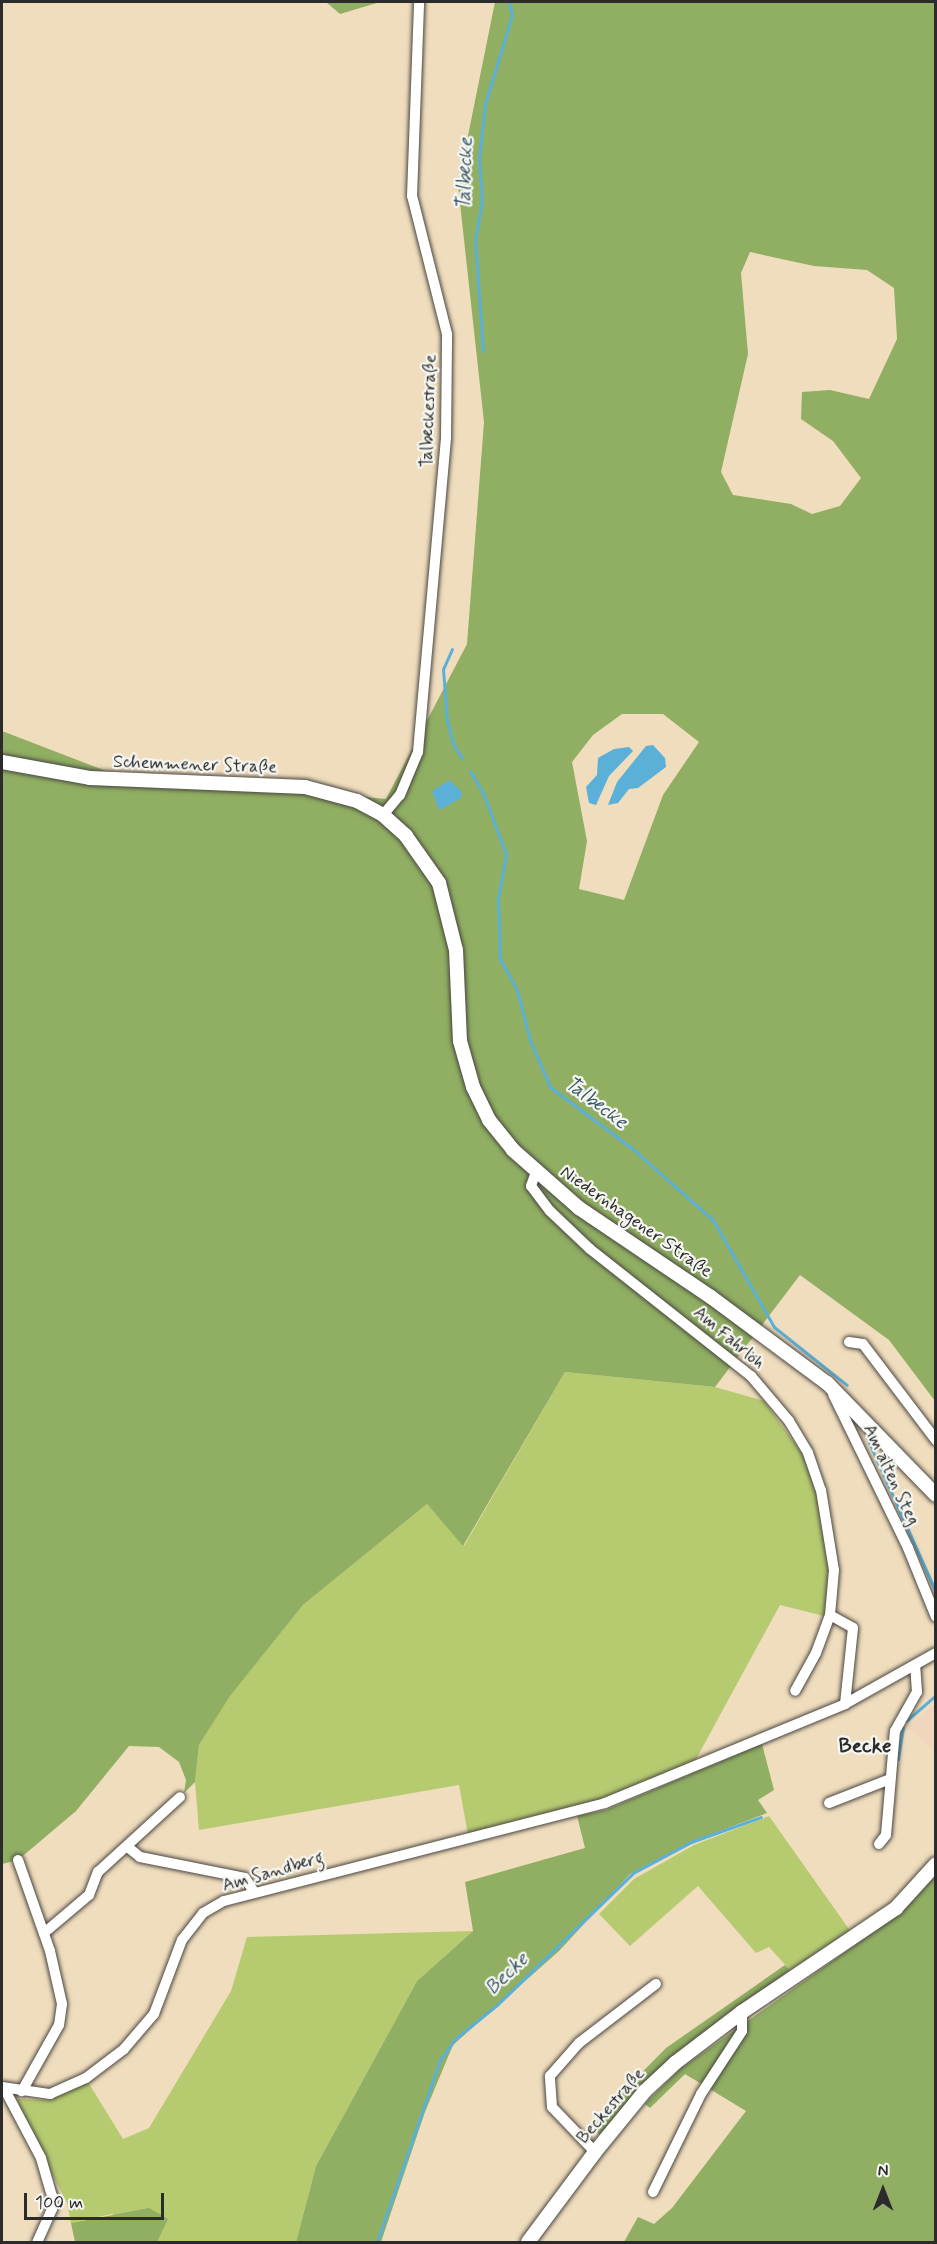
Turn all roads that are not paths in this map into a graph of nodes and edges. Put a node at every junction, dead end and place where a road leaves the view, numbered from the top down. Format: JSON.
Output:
{"nodes":[{"id":1,"x":419,"y":2,"type":"edge"},
{"id":2,"x":2,"y":762,"type":"edge"},
{"id":3,"x":383,"y":816,"type":"junction"},
{"id":4,"x":536,"y":1172,"type":"junction"},
{"id":5,"x":849,"y":1342,"type":"dead end"},
{"id":6,"x":827,"y":1383,"type":"junction"},
{"id":7,"x":936,"y":1440,"type":"edge"},
{"id":8,"x":936,"y":1495,"type":"edge"},
{"id":9,"x":830,"y":1615,"type":"junction"},
{"id":10,"x":936,"y":1617,"type":"edge"},
{"id":11,"x":936,"y":1653,"type":"edge"},
{"id":12,"x":915,"y":1665,"type":"junction"},
{"id":13,"x":795,"y":1691,"type":"dead end"},
{"id":14,"x":845,"y":1704,"type":"junction"},
{"id":15,"x":890,"y":1779,"type":"junction"},
{"id":16,"x":180,"y":1797,"type":"dead end"},
{"id":17,"x":829,"y":1803,"type":"dead end"},
{"id":18,"x":879,"y":1844,"type":"dead end"},
{"id":19,"x":129,"y":1848,"type":"junction"},
{"id":20,"x":18,"y":1860,"type":"dead end"},
{"id":21,"x":936,"y":1864,"type":"edge"},
{"id":22,"x":254,"y":1892,"type":"junction"},
{"id":23,"x":44,"y":1933,"type":"junction"},
{"id":24,"x":656,"y":1984,"type":"dead end"},
{"id":25,"x":742,"y":2012,"type":"junction"},
{"id":26,"x":3,"y":2087,"type":"edge"},
{"id":27,"x":22,"y":2091,"type":"junction"},
{"id":28,"x":595,"y":2152,"type":"junction"},
{"id":29,"x":652,"y":2193,"type":"dead end"},
{"id":30,"x":37,"y":2242,"type":"edge"},
{"id":31,"x":528,"y":2242,"type":"edge"}],
"edges":[{"from":1,"to":3,"type":"street","name":"Talbeckestraße"},
{"from":2,"to":3,"type":"main road","name":"Schemmener Straße"},
{"from":3,"to":4,"type":"main road","name":"Niedernhagener Straße"},
{"from":4,"to":6,"type":"main road","name":"Niedernhagener Straße"},
{"from":4,"to":9,"type":"street","name":"Am Fahrlöh"},
{"from":5,"to":7,"type":"street"},
{"from":6,"to":8,"type":"main road","name":"Niedernhagener Straße"},
{"from":6,"to":10,"type":"street","name":"Am alten Steg"},
{"from":9,"to":13,"type":"street","name":"Am Fahrlöh"},
{"from":9,"to":14,"type":"street"},
{"from":11,"to":12,"type":"street"},
{"from":12,"to":14,"type":"street"},
{"from":12,"to":15,"type":"street"},
{"from":14,"to":22,"type":"street","name":"Am Sandberg"},
{"from":15,"to":17,"type":"street"},
{"from":15,"to":18,"type":"street"},
{"from":16,"to":19,"type":"street"},
{"from":19,"to":22,"type":"street"},
{"from":19,"to":23,"type":"street"},
{"from":20,"to":23,"type":"street"},
{"from":21,"to":25,"type":"main road","name":"Beckestraße"},
{"from":22,"to":27,"type":"street","name":"Am Sandberg"},
{"from":23,"to":27,"type":"street"},
{"from":24,"to":28,"type":"street"},
{"from":25,"to":28,"type":"main road","name":"Beckestraße"},
{"from":25,"to":29,"type":"street"},
{"from":26,"to":27,"type":"street","name":"Am Sandberg"},
{"from":26,"to":30,"type":"street"},
{"from":28,"to":31,"type":"main road","name":"Beckestraße"}]}
